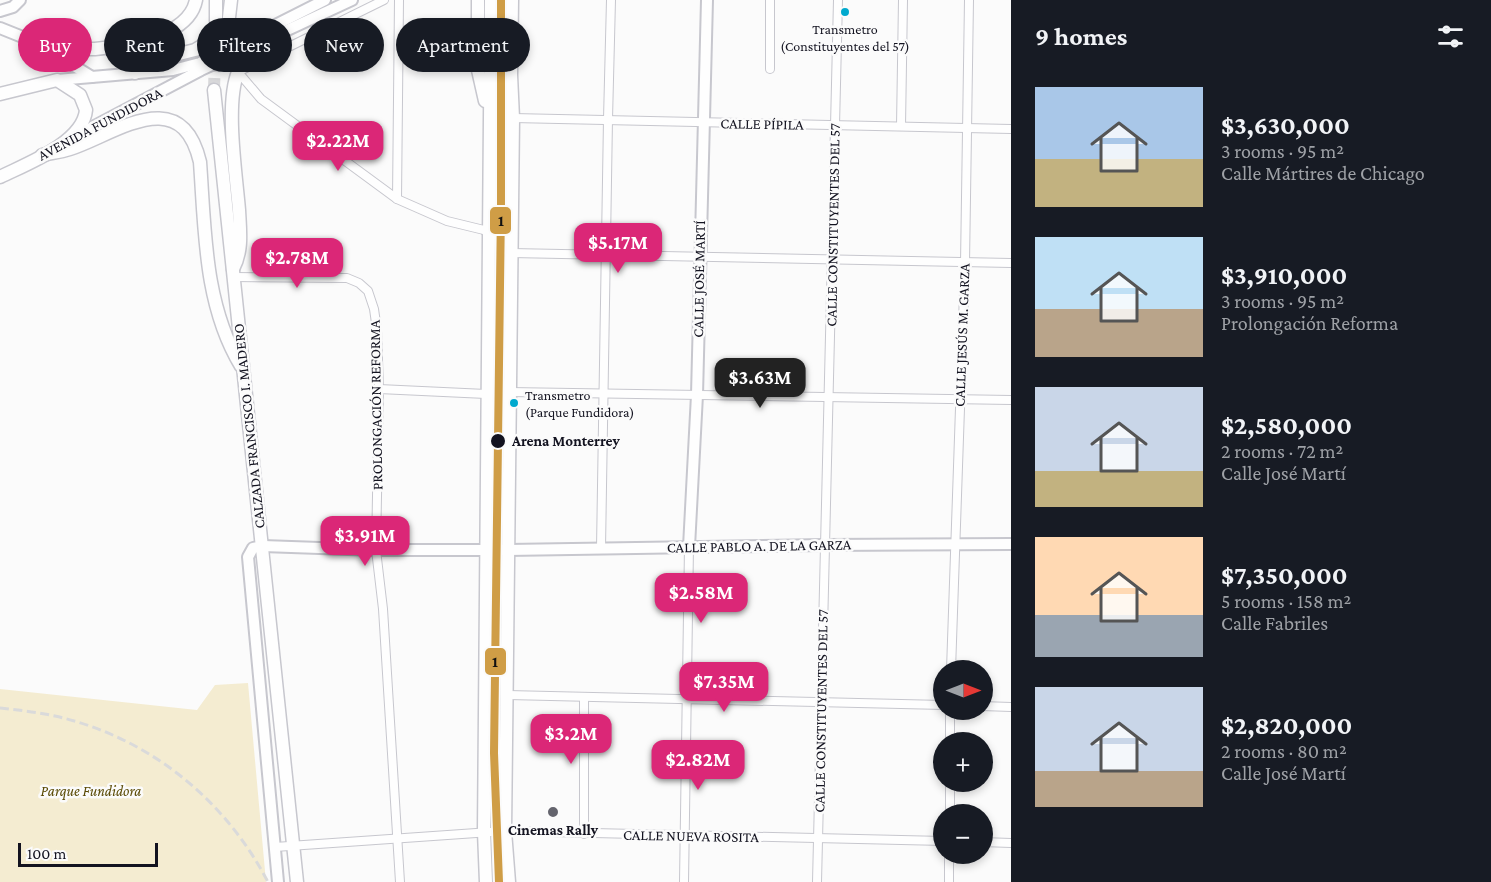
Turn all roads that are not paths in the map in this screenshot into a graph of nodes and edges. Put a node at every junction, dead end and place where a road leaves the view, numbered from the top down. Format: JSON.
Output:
{"nodes":[{"id":1,"x":20,"y":0,"type":"edge"},
{"id":2,"x":196,"y":0,"type":"edge"},
{"id":3,"x":216,"y":0,"type":"edge"},
{"id":4,"x":231,"y":0,"type":"edge"},
{"id":5,"x":325,"y":0,"type":"edge"},
{"id":6,"x":352,"y":0,"type":"edge"},
{"id":7,"x":384,"y":0,"type":"edge"},
{"id":8,"x":399,"y":0,"type":"edge"},
{"id":9,"x":478,"y":0,"type":"edge"},
{"id":10,"x":491,"y":0,"type":"edge"},
{"id":11,"x":512,"y":0,"type":"edge"},
{"id":12,"x":519,"y":0,"type":"edge"},
{"id":13,"x":611,"y":0,"type":"edge"},
{"id":14,"x":707,"y":0,"type":"edge"},
{"id":15,"x":770,"y":0,"type":"edge"},
{"id":16,"x":838,"y":0,"type":"edge"},
{"id":17,"x":903,"y":0,"type":"edge"},
{"id":18,"x":969,"y":0,"type":"edge"},
{"id":19,"x":0,"y":10,"type":"edge"},
{"id":20,"x":216,"y":18,"type":"tunnel mouth"},
{"id":21,"x":0,"y":28,"type":"edge"},
{"id":22,"x":292,"y":28,"type":"edge"},
{"id":23,"x":18,"y":35,"type":"edge"},
{"id":24,"x":292,"y":45,"type":"edge"},
{"id":25,"x":92,"y":49,"type":"edge"},
{"id":26,"x":770,"y":69,"type":"dead end"},
{"id":27,"x":84,"y":72,"type":"edge"},
{"id":28,"x":197,"y":72,"type":"edge"},
{"id":29,"x":237,"y":72,"type":"joint"},
{"id":30,"x":135,"y":73,"type":"junction"},
{"id":31,"x":92,"y":77,"type":"junction"},
{"id":32,"x":57,"y":80,"type":"junction"},
{"id":33,"x":214,"y":90,"type":"tunnel mouth"},
{"id":34,"x":0,"y":94,"type":"edge"},
{"id":35,"x":489,"y":117,"type":"junction"},
{"id":36,"x":513,"y":118,"type":"junction"},
{"id":37,"x":608,"y":119,"type":"junction"},
{"id":38,"x":704,"y":122,"type":"junction"},
{"id":39,"x":835,"y":125,"type":"junction"},
{"id":40,"x":901,"y":126,"type":"junction"},
{"id":41,"x":967,"y":128,"type":"junction"},
{"id":42,"x":1011,"y":129,"type":"edge"},
{"id":43,"x":70,"y":139,"type":"junction"},
{"id":44,"x":42,"y":155,"type":"junction"},
{"id":45,"x":0,"y":177,"type":"edge"},
{"id":46,"x":397,"y":199,"type":"junction"},
{"id":47,"x":488,"y":231,"type":"junction"},
{"id":48,"x":511,"y":254,"type":"junction"},
{"id":49,"x":605,"y":255,"type":"junction"},
{"id":50,"x":700,"y":257,"type":"junction"},
{"id":51,"x":832,"y":260,"type":"junction"},
{"id":52,"x":965,"y":263,"type":"junction"},
{"id":53,"x":1011,"y":263,"type":"edge"},
{"id":54,"x":232,"y":274,"type":"junction"},
{"id":55,"x":244,"y":370,"type":"junction"},
{"id":56,"x":379,"y":389,"type":"junction"},
{"id":57,"x":509,"y":392,"type":"junction"},
{"id":58,"x":486,"y":394,"type":"junction"},
{"id":59,"x":603,"y":394,"type":"junction"},
{"id":60,"x":697,"y":395,"type":"junction"},
{"id":61,"x":828,"y":398,"type":"junction"},
{"id":62,"x":960,"y":400,"type":"junction"},
{"id":63,"x":1011,"y":400,"type":"edge"},
{"id":64,"x":1011,"y":544,"type":"edge"},
{"id":65,"x":825,"y":545,"type":"junction"},
{"id":66,"x":955,"y":545,"type":"junction"},
{"id":67,"x":263,"y":546,"type":"junction"},
{"id":68,"x":689,"y":547,"type":"junction"},
{"id":69,"x":601,"y":548,"type":"junction"},
{"id":70,"x":486,"y":549,"type":"junction"},
{"id":71,"x":376,"y":550,"type":"junction"},
{"id":72,"x":507,"y":550,"type":"junction"},
{"id":73,"x":951,"y":660,"type":"edge"},
{"id":74,"x":506,"y":694,"type":"junction"},
{"id":75,"x":584,"y":697,"type":"junction"},
{"id":76,"x":688,"y":700,"type":"junction"},
{"id":77,"x":822,"y":702,"type":"junction"},
{"id":78,"x":933,"y":705,"type":"edge"},
{"id":79,"x":993,"y":706,"type":"edge"},
{"id":80,"x":1011,"y":707,"type":"edge"},
{"id":81,"x":505,"y":831,"type":"junction"},
{"id":82,"x":484,"y":832,"type":"junction"},
{"id":83,"x":584,"y":834,"type":"junction"},
{"id":84,"x":684,"y":837,"type":"junction"},
{"id":85,"x":397,"y":838,"type":"junction"},
{"id":86,"x":819,"y":838,"type":"junction"},
{"id":87,"x":933,"y":840,"type":"edge"},
{"id":88,"x":993,"y":842,"type":"edge"},
{"id":89,"x":1011,"y":843,"type":"edge"},
{"id":90,"x":275,"y":847,"type":"junction"},
{"id":91,"x":294,"y":847,"type":"junction"},
{"id":92,"x":950,"y":864,"type":"edge"},
{"id":93,"x":278,"y":882,"type":"edge"},
{"id":94,"x":297,"y":882,"type":"edge"},
{"id":95,"x":400,"y":882,"type":"edge"},
{"id":96,"x":486,"y":882,"type":"edge"},
{"id":97,"x":509,"y":882,"type":"edge"},
{"id":98,"x":684,"y":882,"type":"edge"},
{"id":99,"x":817,"y":882,"type":"edge"},
{"id":100,"x":949,"y":882,"type":"edge"}],
"edges":[{"from":1,"to":19,"type":"street"},
{"from":2,"to":25,"type":"main road"},
{"from":3,"to":20,"type":"main road"},
{"from":4,"to":30,"type":"main road"},
{"from":5,"to":30,"type":"street"},
{"from":6,"to":22,"type":"street","name":"AVENIDA FUNDIDORA"},
{"from":7,"to":24,"type":"street"},
{"from":8,"to":46,"type":"street"},
{"from":9,"to":35,"type":"main road"},
{"from":10,"to":35,"type":"main road"},
{"from":11,"to":36,"type":"main road"},
{"from":12,"to":36,"type":"main road"},
{"from":13,"to":37,"type":"street"},
{"from":14,"to":38,"type":"street","name":"CALLE JOSÉ MARTÍ"},
{"from":15,"to":26,"type":"street"},
{"from":16,"to":39,"type":"street","name":"CALLE CONSTITUYENTES DEL 57"},
{"from":17,"to":40,"type":"street"},
{"from":18,"to":41,"type":"street","name":"CALLE JESÚS M. GARZA"},
{"from":21,"to":23,"type":"street"},
{"from":27,"to":31,"type":"street"},
{"from":28,"to":43,"type":"street","name":"AVENIDA FUNDIDORA"},
{"from":29,"to":46,"type":"street"},
{"from":29,"to":54,"type":"main road"},
{"from":30,"to":31,"type":"street"},
{"from":31,"to":32,"type":"street"},
{"from":32,"to":34,"type":"main road"},
{"from":32,"to":43,"type":"main road"},
{"from":33,"to":54,"type":"main road","name":"CALZADA FRANCISCO I. MADERO"},
{"from":35,"to":47,"type":"main road"},
{"from":36,"to":37,"type":"street","name":"CALLE PÍPILA"},
{"from":36,"to":48,"type":"main road"},
{"from":37,"to":38,"type":"street","name":"CALLE PÍPILA"},
{"from":37,"to":49,"type":"street"},
{"from":38,"to":39,"type":"street","name":"CALLE PÍPILA"},
{"from":38,"to":50,"type":"street","name":"CALLE JOSÉ MARTÍ"},
{"from":39,"to":40,"type":"street","name":"CALLE PÍPILA"},
{"from":39,"to":51,"type":"street","name":"CALLE CONSTITUYENTES DEL 57"},
{"from":40,"to":41,"type":"street","name":"CALLE PÍPILA"},
{"from":41,"to":42,"type":"street","name":"CALLE PÍPILA"},
{"from":41,"to":52,"type":"street","name":"CALLE JESÚS M. GARZA"},
{"from":43,"to":44,"type":"main road","name":"AVENIDA FUNDIDORA"},
{"from":44,"to":45,"type":"main road","name":"AVENIDA FUNDIDORA"},
{"from":44,"to":55,"type":"main road"},
{"from":46,"to":47,"type":"street"},
{"from":47,"to":48,"type":"main road"},
{"from":47,"to":58,"type":"main road"},
{"from":48,"to":49,"type":"street"},
{"from":48,"to":57,"type":"main road"},
{"from":49,"to":50,"type":"street"},
{"from":49,"to":59,"type":"street"},
{"from":50,"to":51,"type":"street"},
{"from":50,"to":60,"type":"street","name":"CALLE JOSÉ MARTÍ"},
{"from":51,"to":52,"type":"street"},
{"from":51,"to":61,"type":"street","name":"CALLE CONSTITUYENTES DEL 57"},
{"from":52,"to":53,"type":"street"},
{"from":52,"to":62,"type":"street","name":"CALLE JESÚS M. GARZA"},
{"from":54,"to":55,"type":"main road","name":"CALZADA FRANCISCO I. MADERO"},
{"from":54,"to":56,"type":"street","name":"PROLONGACIÓN REFORMA"},
{"from":55,"to":67,"type":"main road","name":"CALZADA FRANCISCO I. MADERO"},
{"from":56,"to":58,"type":"street"},
{"from":56,"to":71,"type":"street","name":"PROLONGACIÓN REFORMA"},
{"from":57,"to":59,"type":"street"},
{"from":57,"to":72,"type":"main road"},
{"from":58,"to":70,"type":"main road"},
{"from":59,"to":60,"type":"street"},
{"from":59,"to":69,"type":"street"},
{"from":60,"to":61,"type":"street"},
{"from":60,"to":68,"type":"street","name":"CALLE JOSÉ MARTÍ"},
{"from":61,"to":62,"type":"street"},
{"from":61,"to":65,"type":"street","name":"CALLE CONSTITUYENTES DEL 57"},
{"from":62,"to":63,"type":"street"},
{"from":62,"to":66,"type":"street","name":"CALLE JESÚS M. GARZA"},
{"from":64,"to":66,"type":"street","name":"CALLE PABLO A. DE LA GARZA"},
{"from":65,"to":66,"type":"street","name":"CALLE PABLO A. DE LA GARZA"},
{"from":65,"to":68,"type":"street","name":"CALLE PABLO A. DE LA GARZA"},
{"from":65,"to":77,"type":"street","name":"CALLE CONSTITUYENTES DEL 57"},
{"from":66,"to":73,"type":"street","name":"CALLE JESÚS M. GARZA"},
{"from":67,"to":71,"type":"street"},
{"from":67,"to":90,"type":"street","name":"CALZADA FRANCISCO I. MADERO"},
{"from":67,"to":91,"type":"main road","name":"CALZADA FRANCISCO I. MADERO"},
{"from":68,"to":69,"type":"street","name":"CALLE PABLO A. DE LA GARZA"},
{"from":68,"to":76,"type":"street","name":"CALLE JOSÉ MARTÍ"},
{"from":69,"to":72,"type":"street","name":"CALLE PABLO A. DE LA GARZA"},
{"from":70,"to":71,"type":"street"},
{"from":70,"to":72,"type":"street"},
{"from":70,"to":82,"type":"main road"},
{"from":71,"to":85,"type":"street","name":"PROLONGACIÓN REFORMA"},
{"from":72,"to":74,"type":"main road"},
{"from":74,"to":75,"type":"street"},
{"from":74,"to":81,"type":"main road"},
{"from":75,"to":76,"type":"street"},
{"from":75,"to":83,"type":"street"},
{"from":76,"to":77,"type":"street"},
{"from":76,"to":84,"type":"street","name":"CALLE JOSÉ MARTÍ"},
{"from":77,"to":78,"type":"street"},
{"from":77,"to":86,"type":"street","name":"CALLE CONSTITUYENTES DEL 57"},
{"from":79,"to":80,"type":"street"},
{"from":81,"to":82,"type":"street","name":"CALLE NUEVA ROSITA"},
{"from":81,"to":83,"type":"street","name":"CALLE NUEVA ROSITA"},
{"from":81,"to":97,"type":"main road"},
{"from":82,"to":85,"type":"street","name":"CALLE NUEVA ROSITA"},
{"from":82,"to":96,"type":"main road"},
{"from":83,"to":84,"type":"street","name":"CALLE NUEVA ROSITA"},
{"from":84,"to":86,"type":"street","name":"CALLE NUEVA ROSITA"},
{"from":84,"to":98,"type":"street","name":"CALLE JOSÉ MARTÍ"},
{"from":85,"to":91,"type":"street","name":"CALLE NUEVA ROSITA"},
{"from":85,"to":95,"type":"street","name":"PROLONGACIÓN REFORMA"},
{"from":86,"to":87,"type":"street","name":"CALLE NUEVA ROSITA"},
{"from":86,"to":99,"type":"street","name":"CALLE CONSTITUYENTES DEL 57"},
{"from":88,"to":89,"type":"street"},
{"from":90,"to":91,"type":"street","name":"CALLE NUEVA ROSITA"},
{"from":90,"to":93,"type":"street","name":"CALZADA FRANCISCO I. MADERO"},
{"from":91,"to":94,"type":"main road","name":"CALZADA FRANCISCO I. MADERO"},
{"from":92,"to":100,"type":"street"}]}
